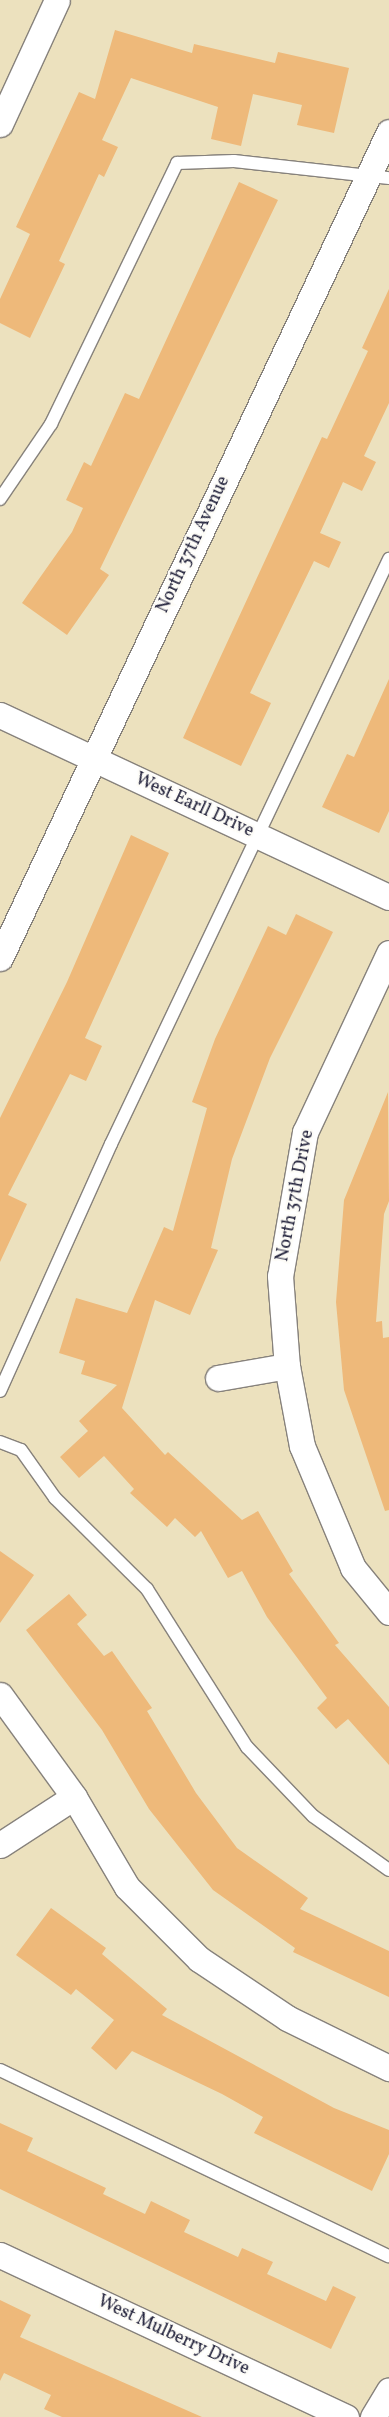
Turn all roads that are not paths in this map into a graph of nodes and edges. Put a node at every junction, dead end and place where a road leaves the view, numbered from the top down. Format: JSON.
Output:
{"nodes":[{"id":1,"x":57,"y":0,"type":"edge"},
{"id":2,"x":0,"y":124,"type":"edge"},
{"id":3,"x":389,"y":132,"type":"edge"},
{"id":4,"x":378,"y":178,"type":"edge"},
{"id":5,"x":0,"y":499,"type":"edge"},
{"id":6,"x":389,"y":559,"type":"edge"},
{"id":7,"x":0,"y":715,"type":"edge"},
{"id":8,"x":93,"y":759,"type":"junction"},
{"id":9,"x":256,"y":835,"type":"junction"},
{"id":10,"x":389,"y":897,"type":"edge"},
{"id":11,"x":389,"y":953,"type":"edge"},
{"id":12,"x":0,"y":958,"type":"edge"},
{"id":13,"x":287,"y":1366,"type":"junction"},
{"id":14,"x":218,"y":1378,"type":"dead end"},
{"id":15,"x":0,"y":1390,"type":"edge"},
{"id":16,"x":0,"y":1442,"type":"edge"},
{"id":17,"x":389,"y":1612,"type":"edge"},
{"id":18,"x":0,"y":1694,"type":"edge"},
{"id":19,"x":74,"y":1797,"type":"junction"},
{"id":20,"x":0,"y":1845,"type":"edge"},
{"id":21,"x":389,"y":1870,"type":"edge"},
{"id":22,"x":389,"y":2068,"type":"edge"},
{"id":23,"x":0,"y":2070,"type":"edge"},
{"id":24,"x":0,"y":2255,"type":"edge"},
{"id":25,"x":389,"y":2256,"type":"edge"},
{"id":26,"x":389,"y":2390,"type":"edge"},
{"id":27,"x":346,"y":2417,"type":"edge"},
{"id":28,"x":373,"y":2417,"type":"edge"}],
"edges":[{"from":1,"to":2,"type":"street"},
{"from":3,"to":4,"type":"street","name":"North 37th Avenue"},
{"from":4,"to":5,"type":"lane"},
{"from":4,"to":8,"type":"street","name":"North 37th Avenue"},
{"from":6,"to":9,"type":"lane"},
{"from":7,"to":8,"type":"street","name":"West Earll Drive"},
{"from":8,"to":9,"type":"street","name":"West Earll Drive"},
{"from":8,"to":12,"type":"street","name":"North 37th Avenue"},
{"from":9,"to":10,"type":"street","name":"West Earll Drive"},
{"from":9,"to":15,"type":"lane"},
{"from":11,"to":13,"type":"street","name":"North 37th Drive"},
{"from":13,"to":14,"type":"street"},
{"from":13,"to":17,"type":"street","name":"North 37th Drive"},
{"from":16,"to":21,"type":"lane"},
{"from":18,"to":19,"type":"street"},
{"from":19,"to":20,"type":"street"},
{"from":19,"to":22,"type":"street"},
{"from":23,"to":25,"type":"lane"},
{"from":24,"to":27,"type":"street","name":"West Mulberry Drive"},
{"from":26,"to":28,"type":"street"}]}
